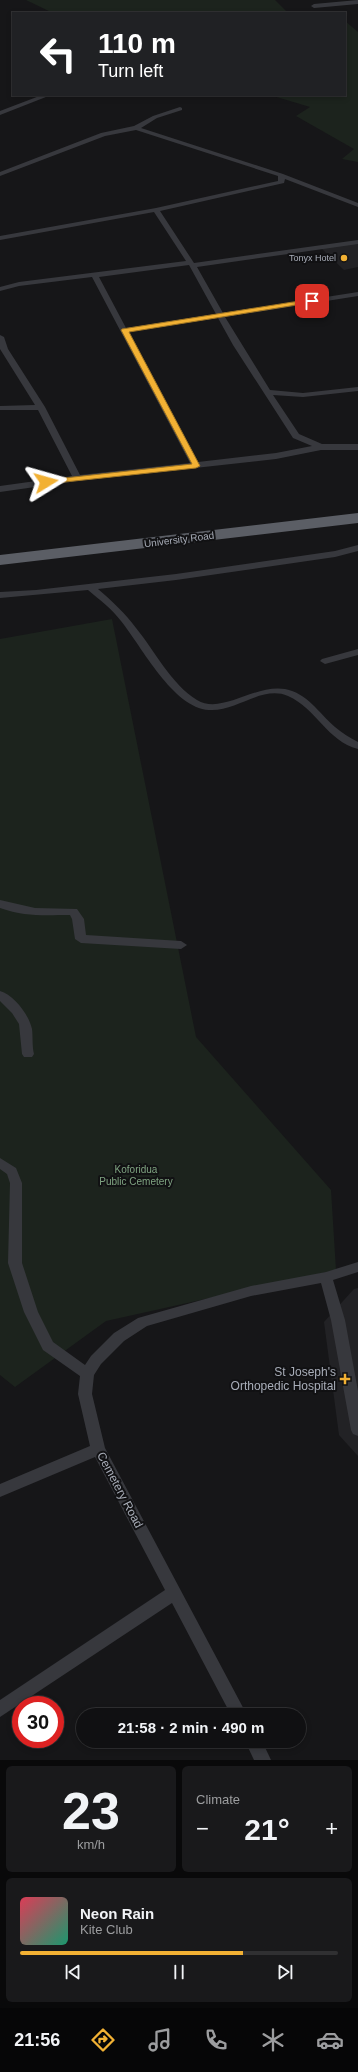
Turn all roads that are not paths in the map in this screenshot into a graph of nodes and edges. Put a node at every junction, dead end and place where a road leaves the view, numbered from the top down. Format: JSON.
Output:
{"nodes":[{"id":1,"x":358,"y":2,"type":"edge"},
{"id":2,"x":314,"y":6,"type":"dead end"},
{"id":3,"x":45,"y":96,"type":"edge"},
{"id":4,"x":180,"y":109,"type":"dead end"},
{"id":5,"x":0,"y":113,"type":"edge"},
{"id":6,"x":136,"y":128,"type":"junction"},
{"id":7,"x":0,"y":164,"type":"edge"},
{"id":8,"x":9,"y":170,"type":"junction"},
{"id":9,"x":0,"y":174,"type":"edge"},
{"id":10,"x":281,"y":174,"type":"junction"},
{"id":11,"x":358,"y":206,"type":"edge"},
{"id":12,"x":156,"y":210,"type":"junction"},
{"id":13,"x":0,"y":238,"type":"edge"},
{"id":14,"x":358,"y":242,"type":"edge"},
{"id":15,"x":192,"y":264,"type":"junction"},
{"id":16,"x":94,"y":275,"type":"junction"},
{"id":17,"x":0,"y":289,"type":"edge"},
{"id":18,"x":358,"y":294,"type":"edge"},
{"id":19,"x":221,"y":315,"type":"junction"},
{"id":20,"x":125,"y":330,"type":"junction"},
{"id":21,"x":0,"y":337,"type":"edge"},
{"id":22,"x":358,"y":389,"type":"edge"},
{"id":23,"x":268,"y":392,"type":"junction"},
{"id":24,"x":41,"y":407,"type":"junction"},
{"id":25,"x":0,"y":408,"type":"edge"},
{"id":26,"x":321,"y":447,"type":"junction"},
{"id":27,"x":358,"y":447,"type":"edge"},
{"id":28,"x":196,"y":466,"type":"junction"},
{"id":29,"x":77,"y":478,"type":"junction"},
{"id":30,"x":0,"y":489,"type":"edge"},
{"id":31,"x":358,"y":518,"type":"edge"},
{"id":32,"x":358,"y":529,"type":"edge"},
{"id":33,"x":358,"y":548,"type":"edge"},
{"id":34,"x":0,"y":560,"type":"edge"},
{"id":35,"x":0,"y":570,"type":"edge"},
{"id":36,"x":90,"y":586,"type":"junction"},
{"id":37,"x":0,"y":595,"type":"edge"},
{"id":38,"x":358,"y":652,"type":"edge"},
{"id":39,"x":326,"y":661,"type":"dead end"},
{"id":40,"x":358,"y":746,"type":"edge"},
{"id":41,"x":0,"y":904,"type":"edge"},
{"id":42,"x":181,"y":945,"type":"dead end"},
{"id":43,"x":0,"y":995,"type":"edge"},
{"id":44,"x":28,"y":1054,"type":"dead end"},
{"id":45,"x":0,"y":1163,"type":"edge"},
{"id":46,"x":358,"y":1267,"type":"edge"},
{"id":47,"x":326,"y":1277,"type":"junction"},
{"id":48,"x":87,"y":1374,"type":"junction"},
{"id":49,"x":358,"y":1430,"type":"edge"},
{"id":50,"x":98,"y":1449,"type":"junction"},
{"id":51,"x":0,"y":1491,"type":"edge"},
{"id":52,"x":174,"y":1593,"type":"junction"},
{"id":53,"x":235,"y":1708,"type":"edge"},
{"id":54,"x":0,"y":1709,"type":"edge"},
{"id":55,"x":257,"y":1748,"type":"edge"},
{"id":56,"x":263,"y":1760,"type":"edge"}],
"edges":[{"from":1,"to":2,"type":"street"},
{"from":3,"to":5,"type":"street"},
{"from":4,"to":6,"type":"street"},
{"from":6,"to":8,"type":"street"},
{"from":6,"to":10,"type":"street"},
{"from":7,"to":8,"type":"street"},
{"from":8,"to":9,"type":"street"},
{"from":10,"to":11,"type":"street"},
{"from":10,"to":12,"type":"street"},
{"from":12,"to":13,"type":"street"},
{"from":12,"to":15,"type":"street"},
{"from":14,"to":15,"type":"street"},
{"from":15,"to":16,"type":"street"},
{"from":15,"to":19,"type":"street"},
{"from":16,"to":17,"type":"street"},
{"from":16,"to":20,"type":"street"},
{"from":18,"to":19,"type":"street"},
{"from":19,"to":20,"type":"street"},
{"from":19,"to":23,"type":"street"},
{"from":20,"to":28,"type":"street"},
{"from":21,"to":24,"type":"street"},
{"from":22,"to":23,"type":"street"},
{"from":23,"to":26,"type":"street"},
{"from":24,"to":25,"type":"street"},
{"from":24,"to":29,"type":"street"},
{"from":26,"to":27,"type":"street"},
{"from":26,"to":28,"type":"street"},
{"from":28,"to":29,"type":"street"},
{"from":29,"to":30,"type":"street"},
{"from":31,"to":34,"type":"highway","name":"University Road"},
{"from":32,"to":35,"type":"highway","name":"University Road"},
{"from":33,"to":36,"type":"street"},
{"from":36,"to":37,"type":"street"},
{"from":36,"to":40,"type":"street"},
{"from":38,"to":39,"type":"street"},
{"from":41,"to":42,"type":"street"},
{"from":43,"to":44,"type":"street"},
{"from":45,"to":48,"type":"street"},
{"from":46,"to":47,"type":"street","name":"Cemetery Road"},
{"from":47,"to":48,"type":"street","name":"Cemetery Road"},
{"from":47,"to":49,"type":"street"},
{"from":48,"to":50,"type":"street","name":"Cemetery Road"},
{"from":50,"to":51,"type":"street"},
{"from":50,"to":52,"type":"street","name":"Cemetery Road"},
{"from":52,"to":53,"type":"street","name":"Cemetery Road"},
{"from":52,"to":54,"type":"street"},
{"from":55,"to":56,"type":"street"}]}
